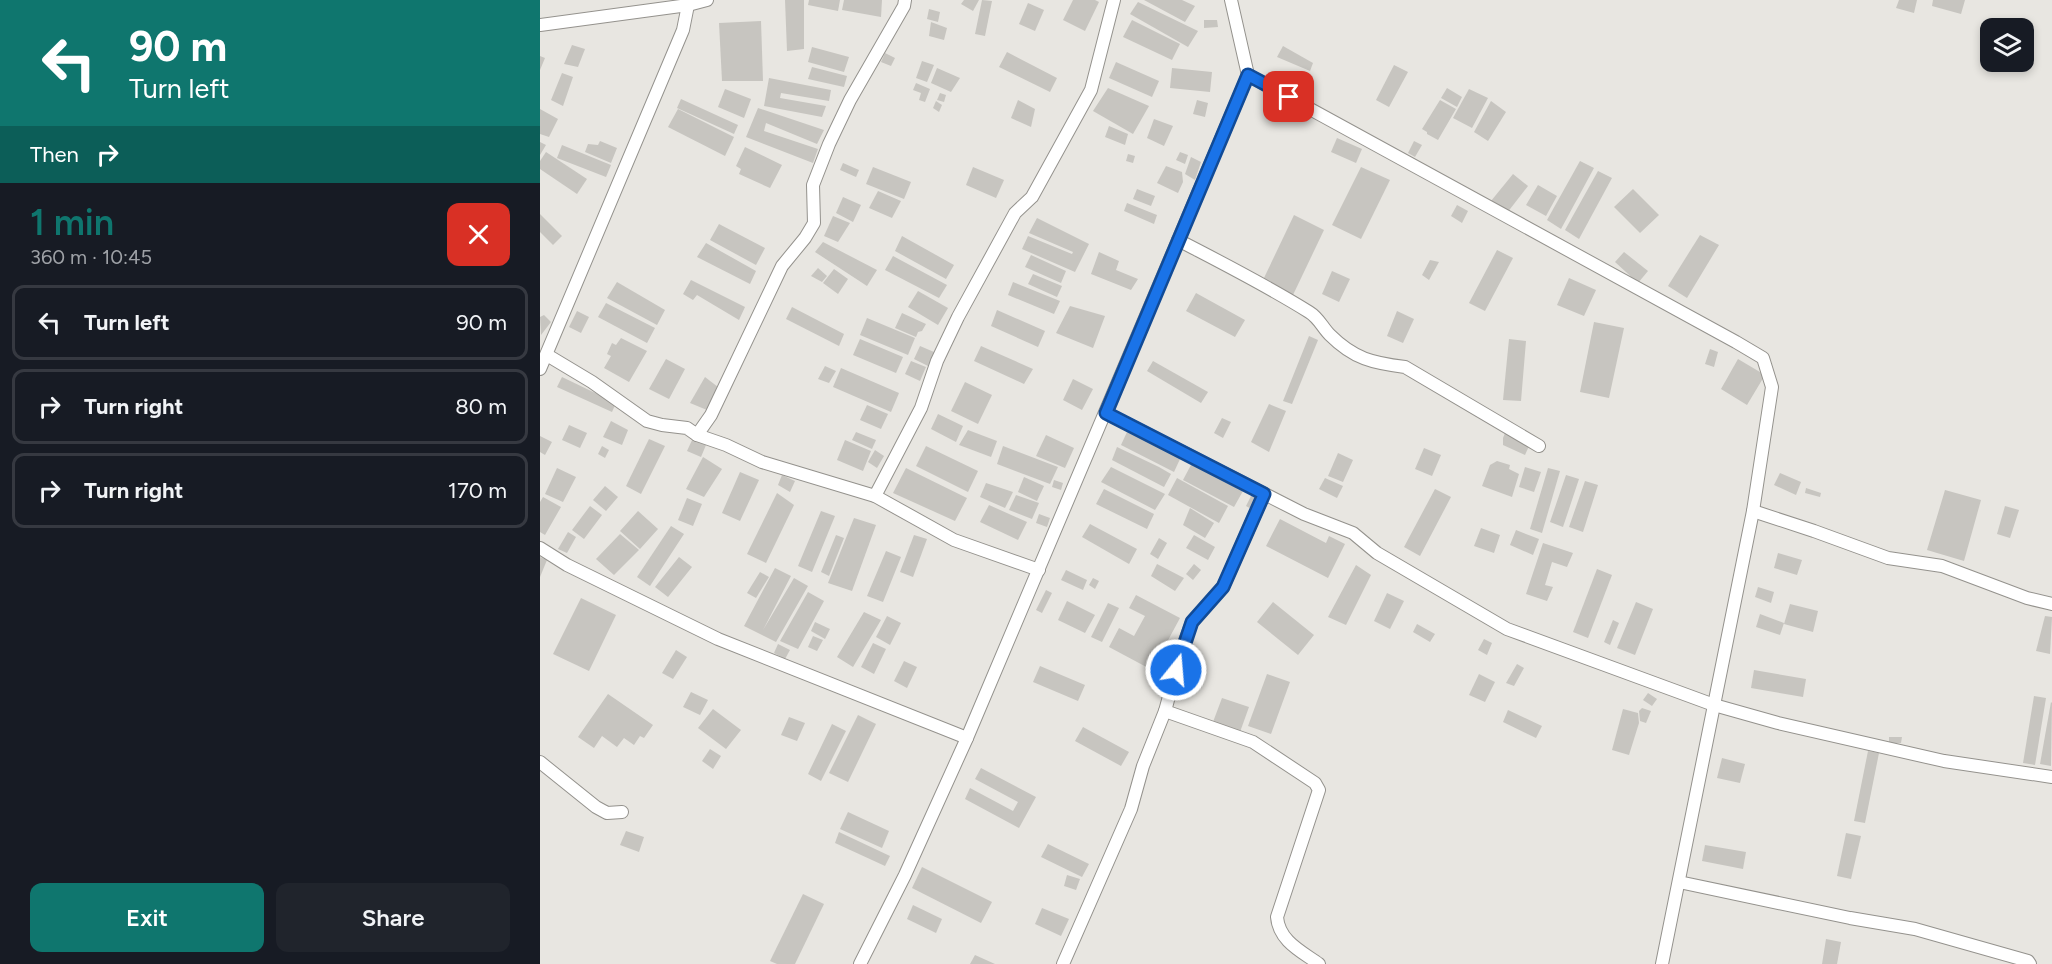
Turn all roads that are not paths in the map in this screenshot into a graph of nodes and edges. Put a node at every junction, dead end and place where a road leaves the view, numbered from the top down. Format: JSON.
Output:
{"nodes":[{"id":1,"x":707,"y":0,"type":"edge"},
{"id":2,"x":905,"y":0,"type":"edge"},
{"id":3,"x":1114,"y":0,"type":"edge"},
{"id":4,"x":1232,"y":0,"type":"edge"},
{"id":5,"x":688,"y":5,"type":"junction"},
{"id":6,"x":540,"y":25,"type":"edge"},
{"id":7,"x":1248,"y":75,"type":"junction"},
{"id":8,"x":1178,"y":240,"type":"junction"},
{"id":9,"x":547,"y":355,"type":"junction"},
{"id":10,"x":540,"y":369,"type":"edge"},
{"id":11,"x":1106,"y":413,"type":"junction"},
{"id":12,"x":698,"y":435,"type":"junction"},
{"id":13,"x":1539,"y":446,"type":"dead end"},
{"id":14,"x":1264,"y":494,"type":"junction"},
{"id":15,"x":875,"y":496,"type":"junction"},
{"id":16,"x":1753,"y":511,"type":"junction"},
{"id":17,"x":540,"y":548,"type":"edge"},
{"id":18,"x":1039,"y":570,"type":"junction"},
{"id":19,"x":2052,"y":604,"type":"edge"},
{"id":20,"x":1714,"y":705,"type":"junction"},
{"id":21,"x":1165,"y":711,"type":"junction"},
{"id":22,"x":967,"y":738,"type":"junction"},
{"id":23,"x":540,"y":762,"type":"edge"},
{"id":24,"x":2052,"y":777,"type":"edge"},
{"id":25,"x":622,"y":812,"type":"dead end"},
{"id":26,"x":1679,"y":882,"type":"junction"},
{"id":27,"x":861,"y":964,"type":"edge"},
{"id":28,"x":1063,"y":964,"type":"edge"},
{"id":29,"x":1319,"y":964,"type":"edge"},
{"id":30,"x":1662,"y":964,"type":"edge"},
{"id":31,"x":2030,"y":964,"type":"edge"}],
"edges":[{"from":1,"to":5,"type":"street"},
{"from":2,"to":12,"type":"street"},
{"from":3,"to":15,"type":"street"},
{"from":4,"to":7,"type":"street"},
{"from":5,"to":6,"type":"street"},
{"from":5,"to":9,"type":"street"},
{"from":7,"to":8,"type":"street"},
{"from":7,"to":16,"type":"street"},
{"from":8,"to":11,"type":"street"},
{"from":8,"to":13,"type":"street"},
{"from":9,"to":10,"type":"street"},
{"from":9,"to":12,"type":"street"},
{"from":11,"to":14,"type":"street"},
{"from":11,"to":18,"type":"street"},
{"from":12,"to":15,"type":"street"},
{"from":14,"to":20,"type":"street"},
{"from":14,"to":21,"type":"street"},
{"from":15,"to":18,"type":"street"},
{"from":16,"to":19,"type":"street"},
{"from":16,"to":20,"type":"street"},
{"from":17,"to":22,"type":"street"},
{"from":18,"to":22,"type":"street"},
{"from":20,"to":24,"type":"street"},
{"from":20,"to":26,"type":"street"},
{"from":21,"to":28,"type":"street"},
{"from":21,"to":29,"type":"street"},
{"from":22,"to":27,"type":"street"},
{"from":23,"to":25,"type":"street"},
{"from":26,"to":30,"type":"street"},
{"from":26,"to":31,"type":"street"}]}
